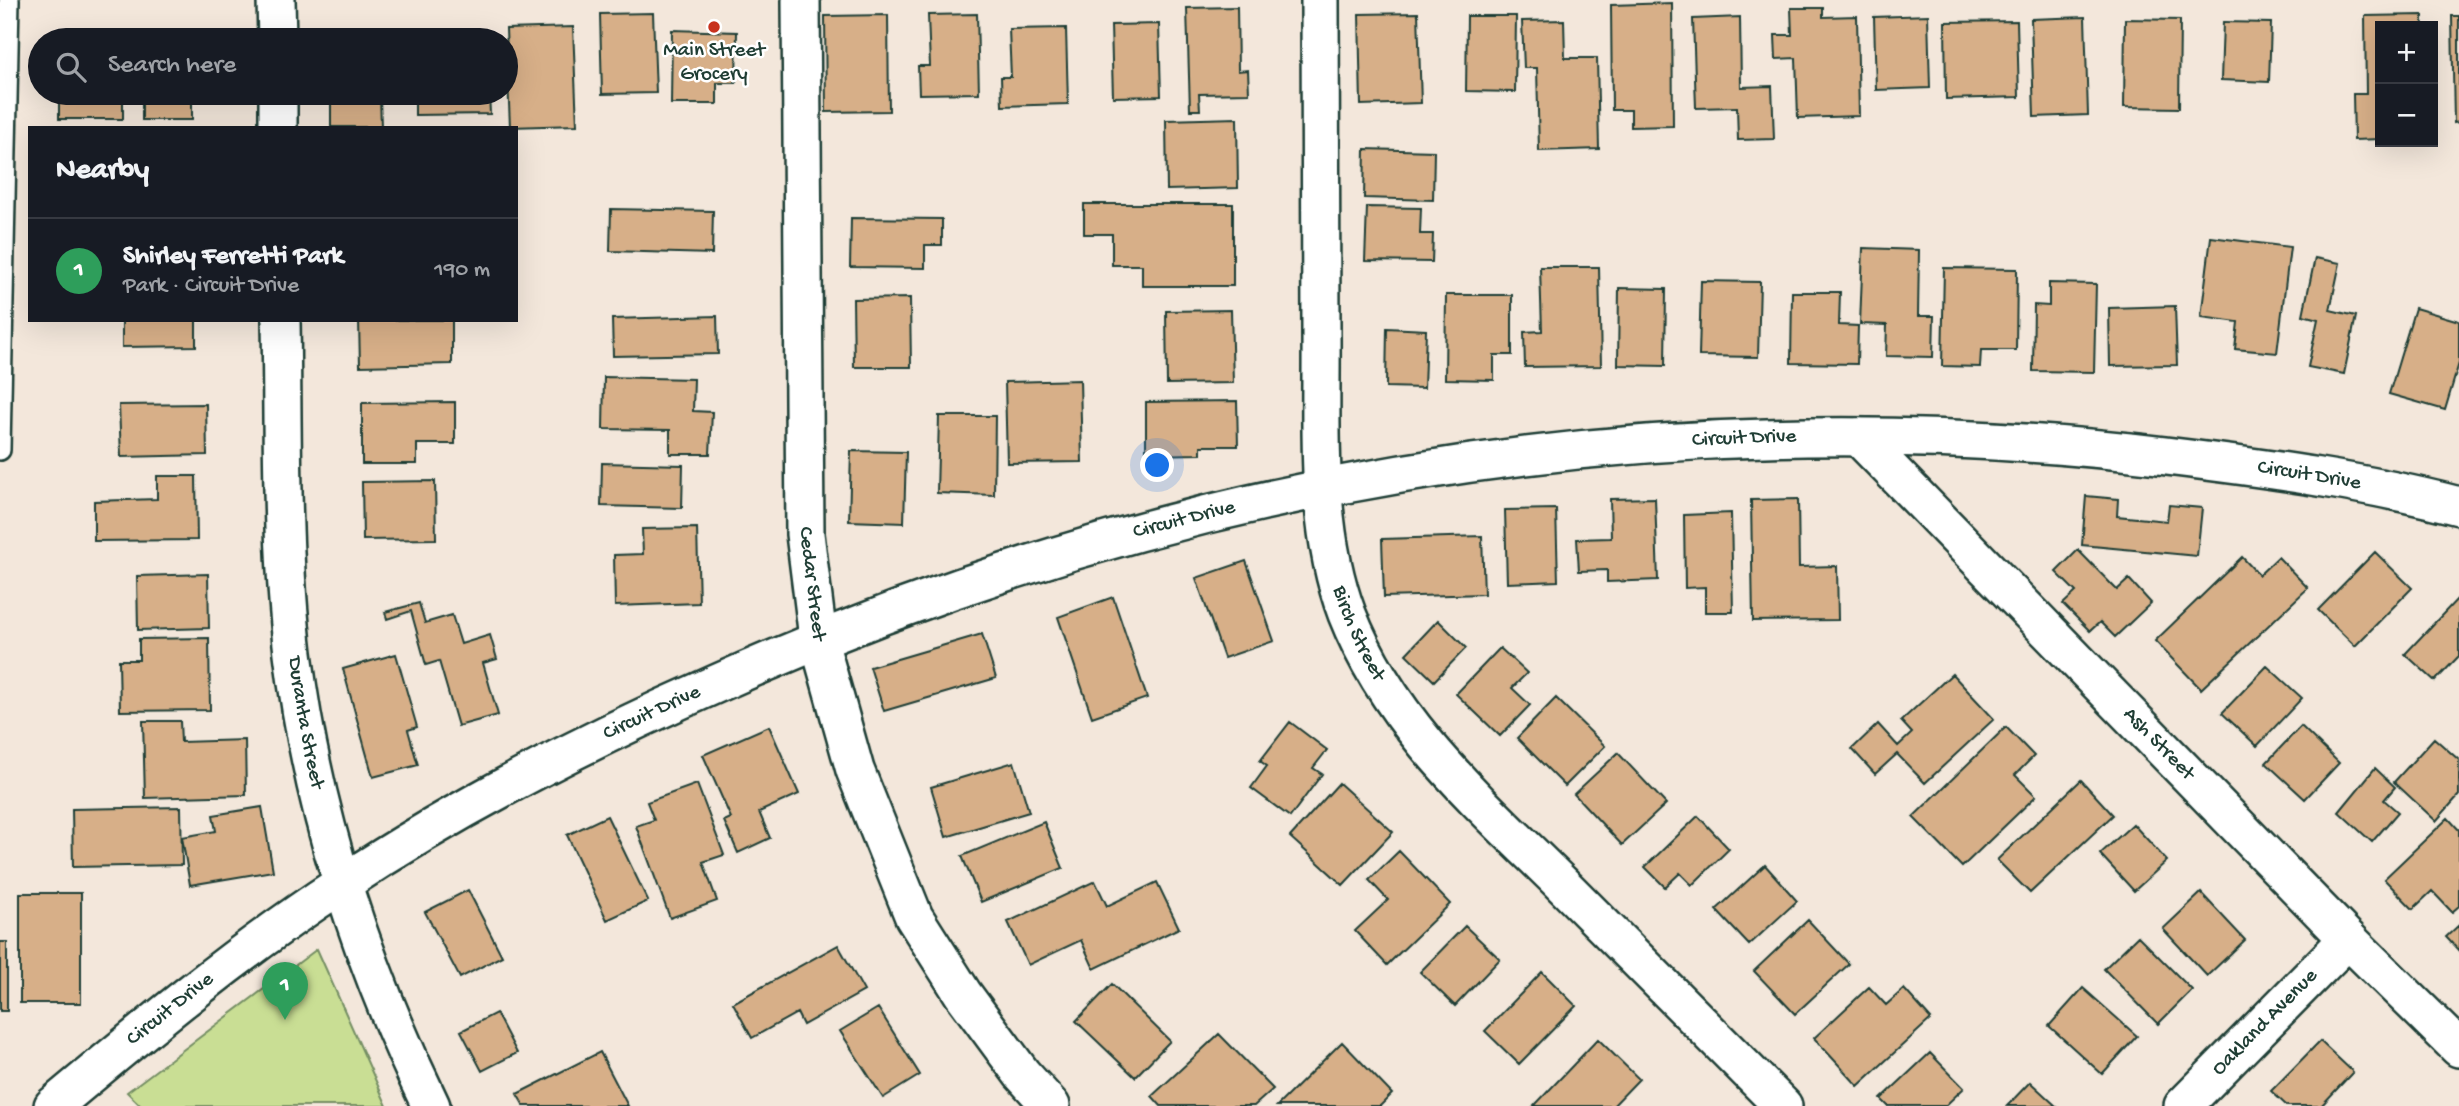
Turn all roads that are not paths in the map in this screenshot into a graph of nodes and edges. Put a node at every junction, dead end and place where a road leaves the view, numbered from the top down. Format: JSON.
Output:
{"nodes":[{"id":1,"x":9,"y":0,"type":"edge"},
{"id":2,"x":276,"y":0,"type":"edge"},
{"id":3,"x":801,"y":0,"type":"edge"},
{"id":4,"x":1320,"y":0,"type":"edge"},
{"id":5,"x":277,"y":28,"type":"edge"},
{"id":6,"x":278,"y":105,"type":"edge"},
{"id":7,"x":278,"y":126,"type":"edge"},
{"id":8,"x":3,"y":233,"type":"edge"},
{"id":9,"x":281,"y":322,"type":"edge"},
{"id":10,"x":1859,"y":436,"type":"junction"},
{"id":11,"x":0,"y":450,"type":"edge"},
{"id":12,"x":1324,"y":486,"type":"junction"},
{"id":13,"x":2459,"y":506,"type":"edge"},
{"id":14,"x":818,"y":638,"type":"junction"},
{"id":15,"x":342,"y":884,"type":"junction"},
{"id":16,"x":2348,"y":939,"type":"junction"},
{"id":17,"x":2459,"y":1048,"type":"edge"},
{"id":18,"x":53,"y":1106,"type":"edge"},
{"id":19,"x":431,"y":1106,"type":"edge"},
{"id":20,"x":1051,"y":1106,"type":"edge"},
{"id":21,"x":1783,"y":1106,"type":"edge"},
{"id":22,"x":2183,"y":1106,"type":"edge"}],
"edges":[{"from":1,"to":8,"type":"lane"},
{"from":2,"to":5,"type":"street"},
{"from":3,"to":14,"type":"street","name":"Cedar Street"},
{"from":4,"to":12,"type":"street","name":"Birch Street"},
{"from":6,"to":7,"type":"street"},
{"from":8,"to":11,"type":"lane"},
{"from":9,"to":15,"type":"street","name":"Duranta Street"},
{"from":10,"to":12,"type":"street","name":"Circuit Drive"},
{"from":10,"to":13,"type":"street","name":"Circuit Drive"},
{"from":10,"to":16,"type":"street","name":"Ash Street"},
{"from":12,"to":14,"type":"street","name":"Circuit Drive"},
{"from":12,"to":21,"type":"street","name":"Birch Street"},
{"from":14,"to":15,"type":"street","name":"Circuit Drive"},
{"from":14,"to":20,"type":"street","name":"Cedar Street"},
{"from":15,"to":18,"type":"street","name":"Circuit Drive"},
{"from":15,"to":19,"type":"street","name":"Duranta Street"},
{"from":16,"to":17,"type":"street","name":"Ash Street"},
{"from":16,"to":22,"type":"street","name":"Oakland Avenue"}]}
